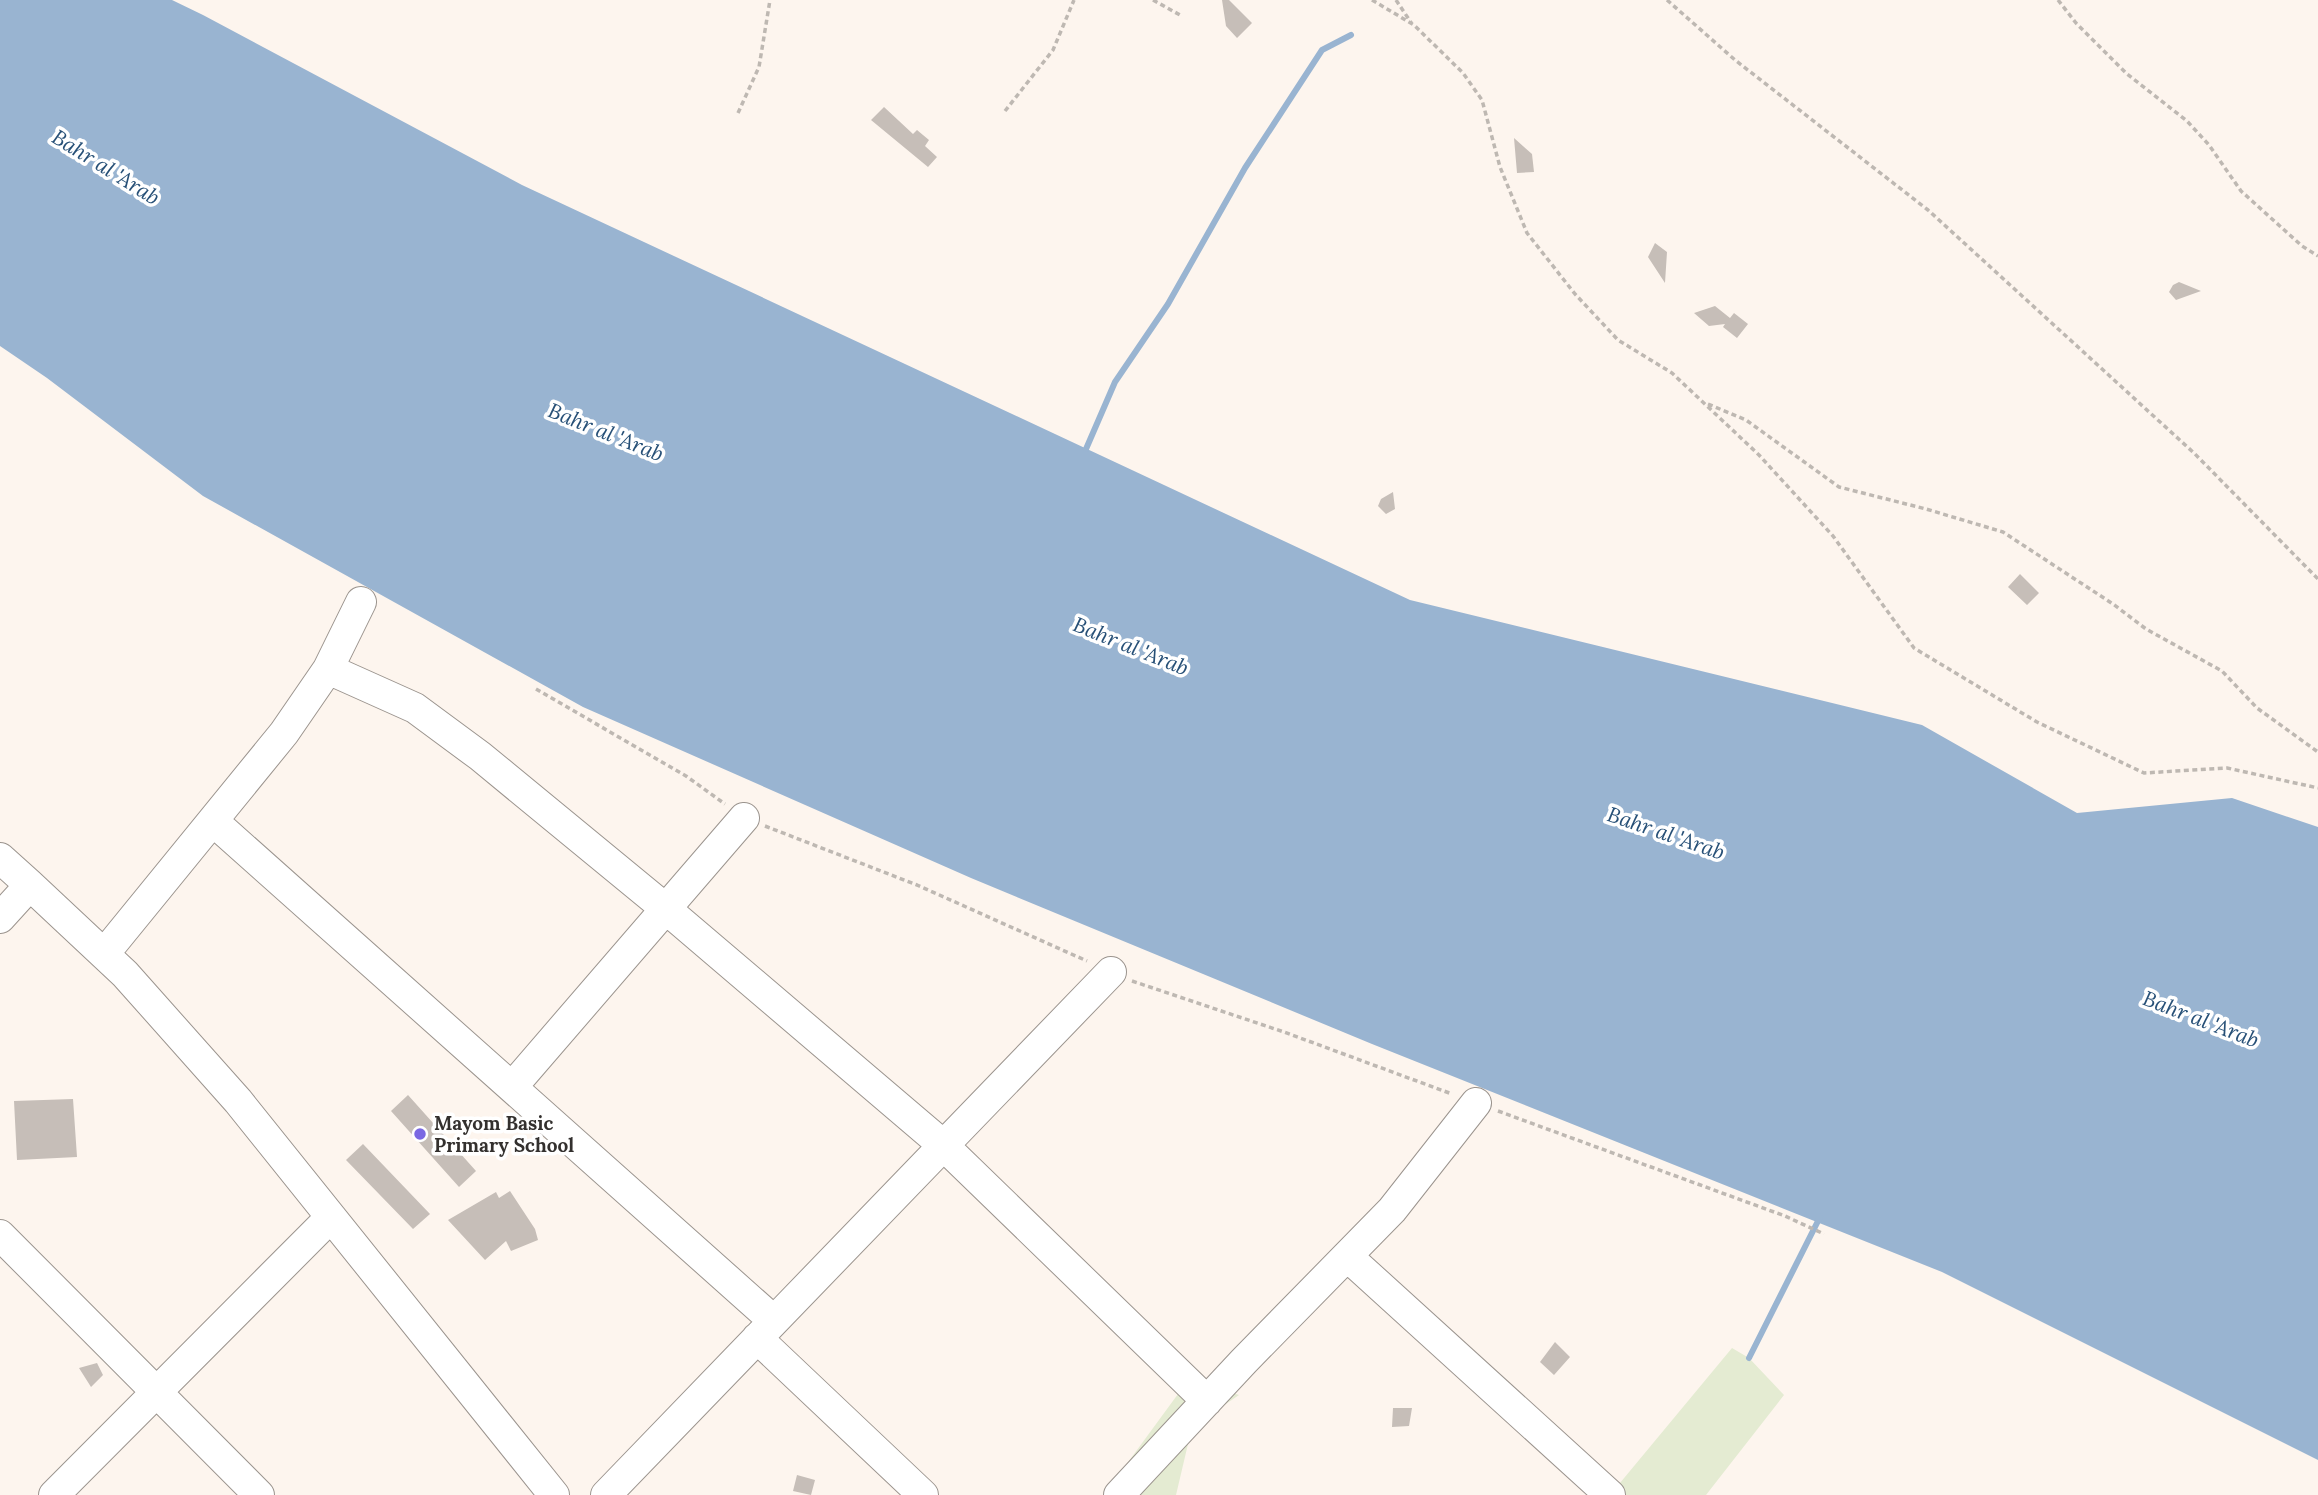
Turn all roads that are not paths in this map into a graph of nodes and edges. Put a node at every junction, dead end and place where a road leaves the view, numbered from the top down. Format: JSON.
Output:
{"nodes":[{"id":1,"x":362,"y":602,"type":"dead end"},
{"id":2,"x":328,"y":668,"type":"junction"},
{"id":3,"x":744,"y":818,"type":"road end"},
{"id":4,"x":213,"y":821,"type":"junction"},
{"id":5,"x":0,"y":858,"type":"edge"},
{"id":6,"x":30,"y":885,"type":"junction"},
{"id":7,"x":666,"y":909,"type":"junction"},
{"id":8,"x":0,"y":918,"type":"edge"},
{"id":9,"x":104,"y":954,"type":"junction"},
{"id":10,"x":1111,"y":972,"type":"road end"},
{"id":11,"x":512,"y":1087,"type":"junction"},
{"id":12,"x":1476,"y":1103,"type":"road end"},
{"id":13,"x":943,"y":1145,"type":"junction"},
{"id":14,"x":331,"y":1217,"type":"junction"},
{"id":15,"x":0,"y":1235,"type":"edge"},
{"id":16,"x":1347,"y":1256,"type":"junction"},
{"id":17,"x":766,"y":1329,"type":"junction"},
{"id":18,"x":156,"y":1392,"type":"junction"},
{"id":19,"x":1207,"y":1401,"type":"junction"},
{"id":20,"x":54,"y":1495,"type":"edge"},
{"id":21,"x":259,"y":1495,"type":"edge"},
{"id":22,"x":554,"y":1495,"type":"edge"},
{"id":23,"x":606,"y":1495,"type":"edge"},
{"id":24,"x":923,"y":1495,"type":"edge"},
{"id":25,"x":1119,"y":1495,"type":"edge"},
{"id":26,"x":1610,"y":1495,"type":"edge"}],
"edges":[{"from":1,"to":2,"type":"street"},
{"from":2,"to":4,"type":"street"},
{"from":2,"to":7,"type":"street"},
{"from":3,"to":7,"type":"street"},
{"from":4,"to":9,"type":"street"},
{"from":4,"to":11,"type":"street"},
{"from":5,"to":6,"type":"street"},
{"from":6,"to":8,"type":"street"},
{"from":6,"to":9,"type":"street"},
{"from":7,"to":11,"type":"street"},
{"from":7,"to":13,"type":"street"},
{"from":9,"to":14,"type":"street"},
{"from":10,"to":13,"type":"street"},
{"from":11,"to":17,"type":"street"},
{"from":12,"to":16,"type":"street"},
{"from":13,"to":17,"type":"street"},
{"from":13,"to":19,"type":"street"},
{"from":14,"to":18,"type":"street"},
{"from":14,"to":22,"type":"street"},
{"from":15,"to":18,"type":"street"},
{"from":16,"to":19,"type":"street"},
{"from":16,"to":26,"type":"street"},
{"from":17,"to":23,"type":"street"},
{"from":17,"to":24,"type":"street"},
{"from":18,"to":20,"type":"street"},
{"from":18,"to":21,"type":"street"},
{"from":19,"to":25,"type":"street"}]}
